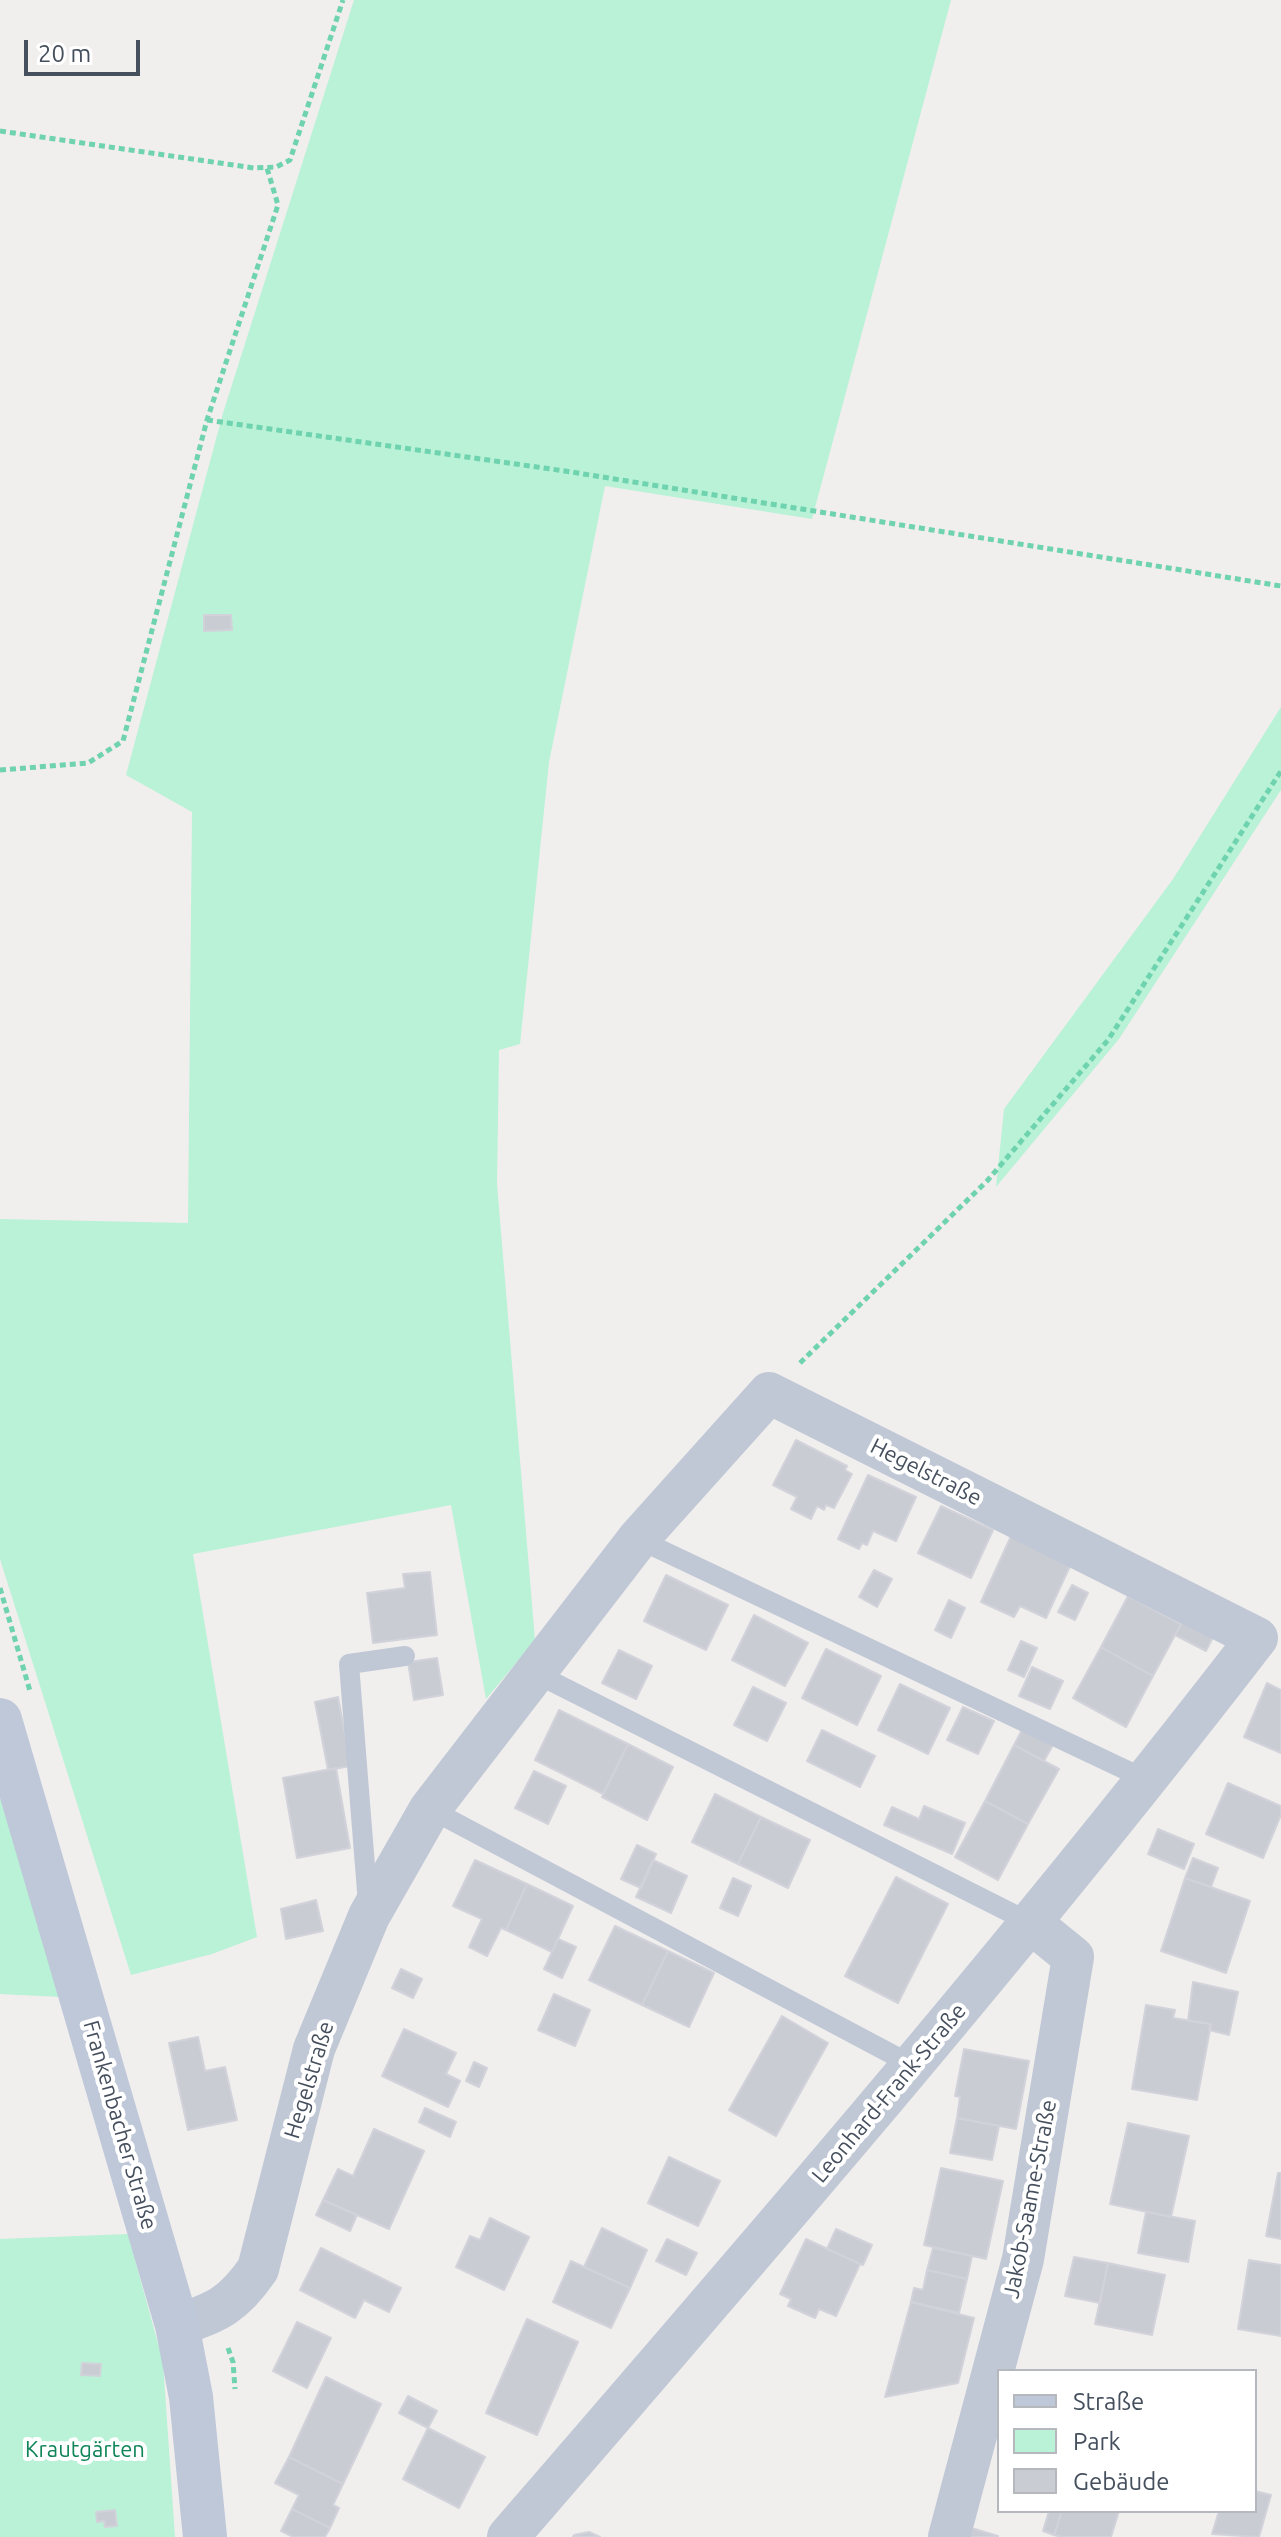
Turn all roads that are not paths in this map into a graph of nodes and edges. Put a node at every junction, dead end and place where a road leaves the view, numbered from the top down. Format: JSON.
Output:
{"nodes":[{"id":1,"x":638,"y":1539,"type":"junction"},
{"id":2,"x":1257,"y":1638,"type":"joint"},
{"id":3,"x":405,"y":1656,"type":"dead end"},
{"id":4,"x":533,"y":1672,"type":"junction"},
{"id":5,"x":0,"y":1720,"type":"edge"},
{"id":6,"x":1147,"y":1780,"type":"junction"},
{"id":7,"x":430,"y":1809,"type":"junction"},
{"id":8,"x":369,"y":1916,"type":"junction"},
{"id":9,"x":1031,"y":1923,"type":"junction"},
{"id":10,"x":914,"y":2066,"type":"junction"},
{"id":11,"x":177,"y":2325,"type":"junction"},
{"id":12,"x":205,"y":2537,"type":"edge"},
{"id":13,"x":508,"y":2537,"type":"edge"},
{"id":14,"x":949,"y":2537,"type":"edge"}],
"edges":[{"from":1,"to":2,"type":"street","name":"Hegelstraße"},
{"from":1,"to":4,"type":"street","name":"Hegelstraße"},
{"from":1,"to":6,"type":"lane"},
{"from":2,"to":6,"type":"street","name":"Leonhard-Frank-Straße"},
{"from":3,"to":8,"type":"lane"},
{"from":4,"to":7,"type":"street","name":"Hegelstraße"},
{"from":4,"to":9,"type":"lane"},
{"from":5,"to":11,"type":"main road","name":"Frankenbacher Straße"},
{"from":6,"to":9,"type":"street","name":"Leonhard-Frank-Straße"},
{"from":7,"to":8,"type":"street","name":"Hegelstraße"},
{"from":7,"to":10,"type":"lane"},
{"from":8,"to":11,"type":"street","name":"Hegelstraße"},
{"from":9,"to":10,"type":"street","name":"Leonhard-Frank-Straße"},
{"from":9,"to":14,"type":"street","name":"Jakob-Saame-Straße"},
{"from":10,"to":13,"type":"street","name":"Leonhard-Frank-Straße"},
{"from":11,"to":12,"type":"main road","name":"Frankenbacher Straße"}]}
